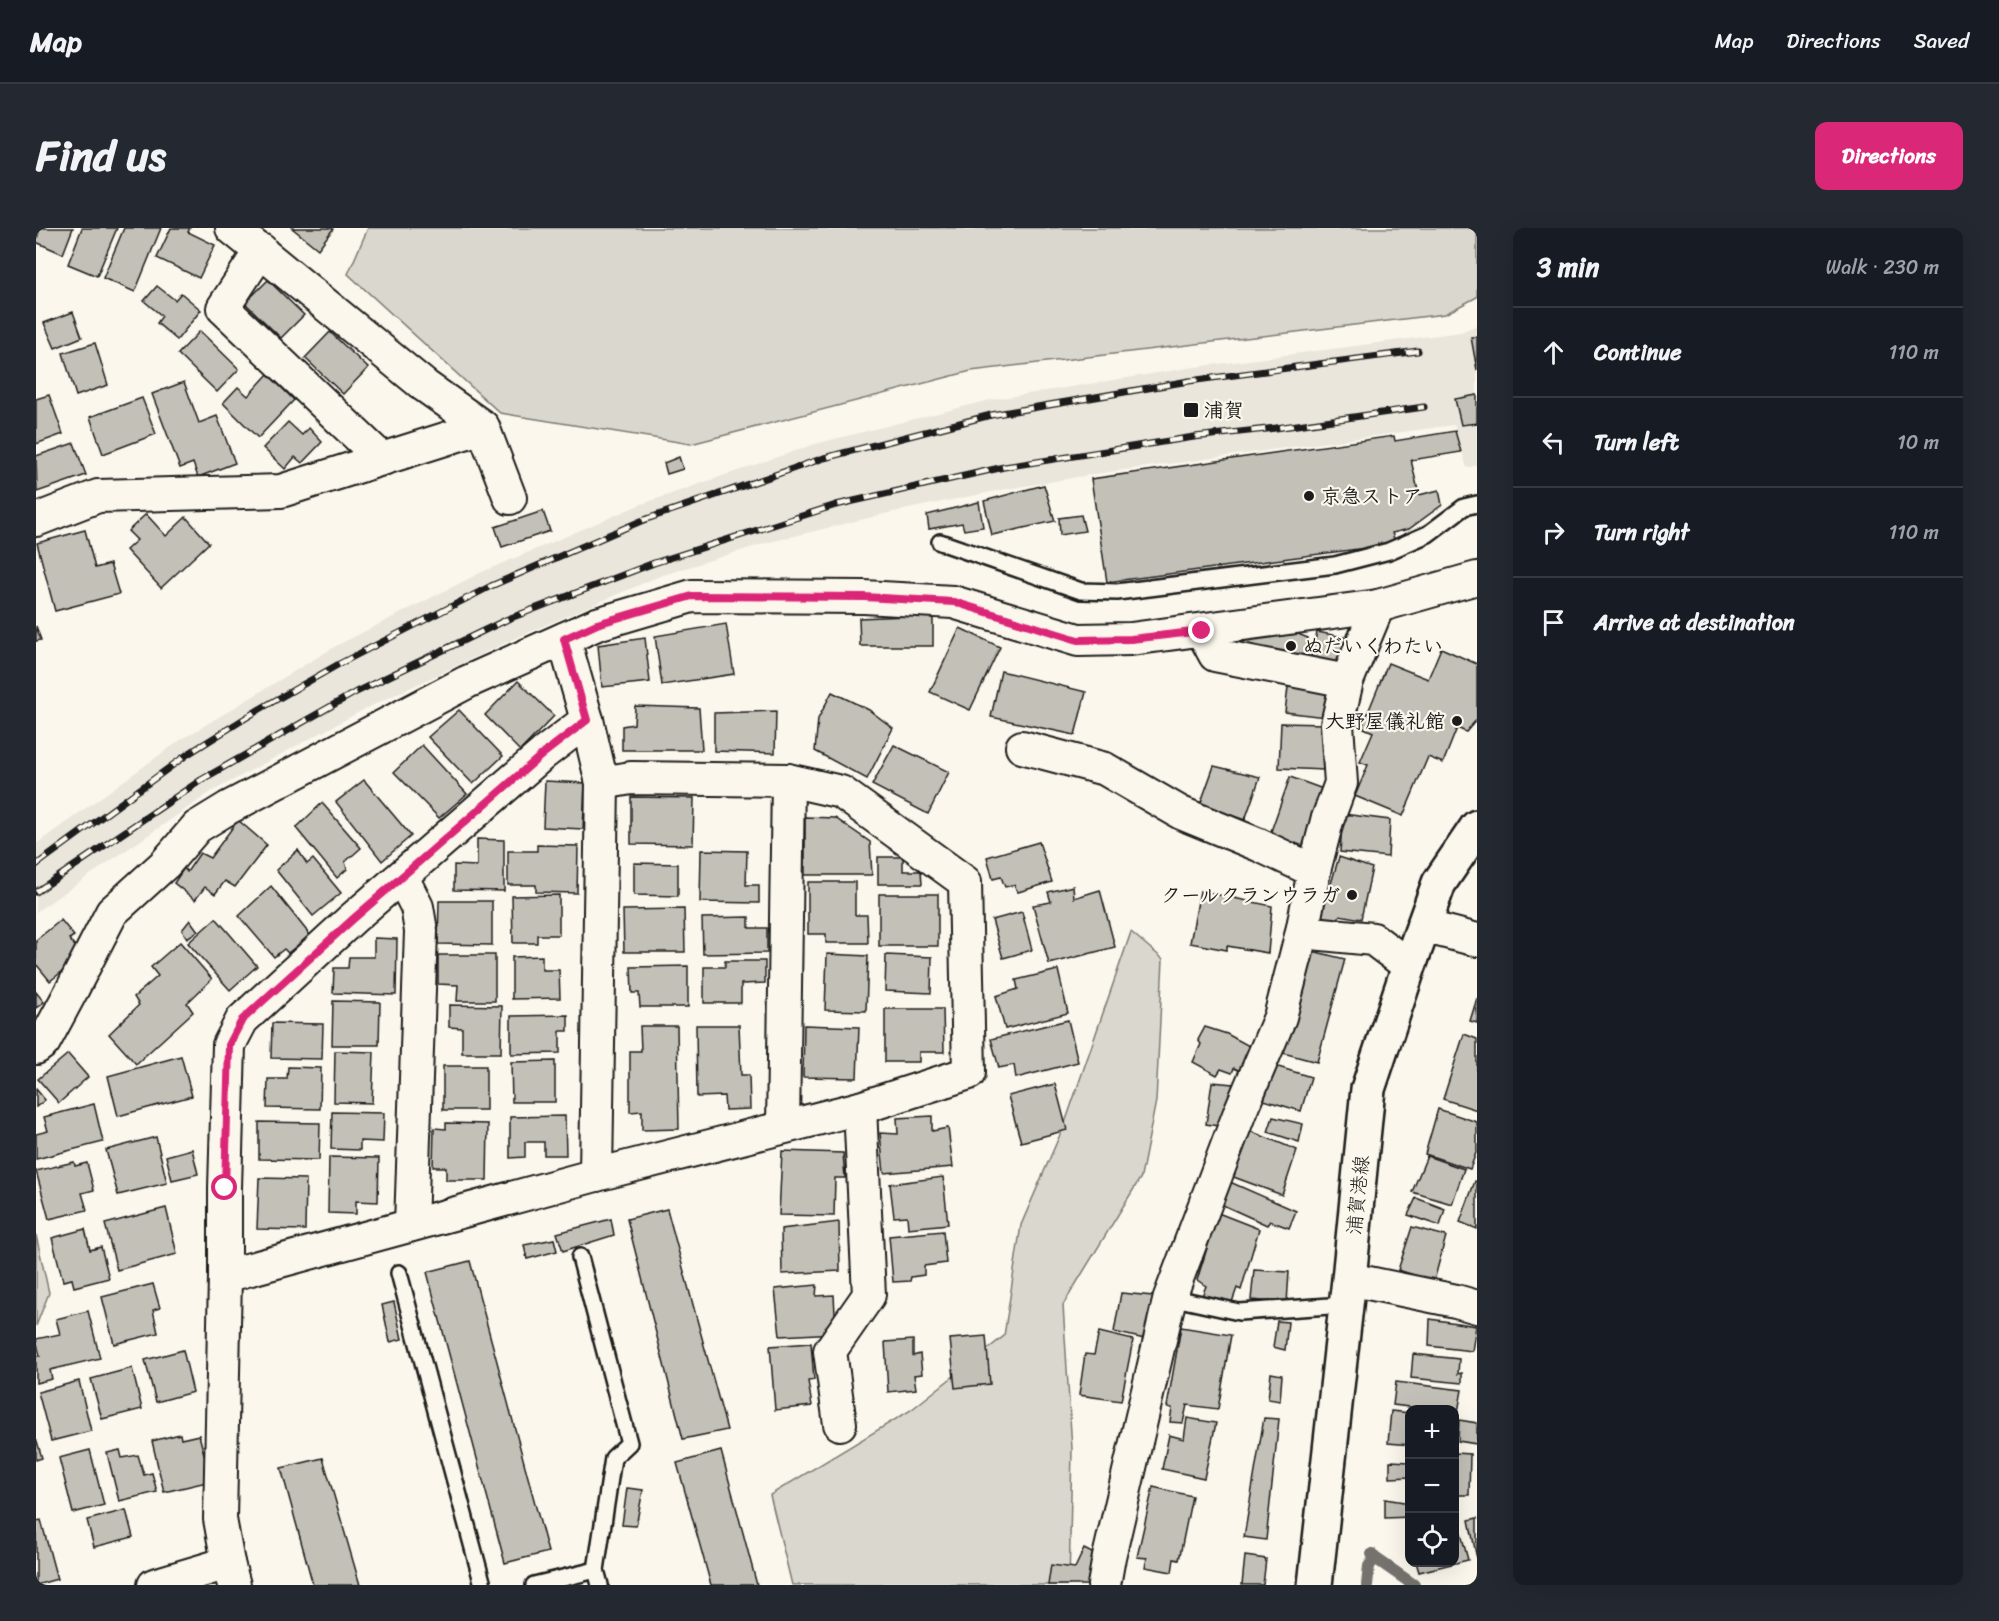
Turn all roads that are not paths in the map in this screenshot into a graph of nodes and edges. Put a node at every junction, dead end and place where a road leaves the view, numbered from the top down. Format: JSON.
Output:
{"nodes":[{"id":1,"x":232,"y":228,"type":"edge"},
{"id":2,"x":261,"y":250,"type":"junction"},
{"id":3,"x":483,"y":427,"type":"junction"},
{"id":4,"x":382,"y":459,"type":"junction"},
{"id":5,"x":510,"y":498,"type":"dead end"},
{"id":6,"x":1477,"y":504,"type":"edge"},
{"id":7,"x":36,"y":520,"type":"edge"},
{"id":8,"x":940,"y":542,"type":"dead end"},
{"id":9,"x":1477,"y":578,"type":"edge"},
{"id":10,"x":1378,"y":606,"type":"junction"},
{"id":11,"x":1202,"y":631,"type":"junction"},
{"id":12,"x":564,"y":639,"type":"junction"},
{"id":13,"x":1347,"y":681,"type":"junction"},
{"id":14,"x":587,"y":720,"type":"junction"},
{"id":15,"x":1022,"y":747,"type":"dead end"},
{"id":16,"x":788,"y":780,"type":"junction"},
{"id":17,"x":602,"y":783,"type":"junction"},
{"id":18,"x":1477,"y":826,"type":"edge"},
{"id":19,"x":1314,"y":871,"type":"junction"},
{"id":20,"x":402,"y":877,"type":"junction"},
{"id":21,"x":1423,"y":926,"type":"junction"},
{"id":22,"x":1302,"y":932,"type":"junction"},
{"id":23,"x":1477,"y":940,"type":"edge"},
{"id":24,"x":1409,"y":966,"type":"junction"},
{"id":25,"x":36,"y":1048,"type":"edge"},
{"id":26,"x":860,"y":1108,"type":"junction"},
{"id":27,"x":783,"y":1127,"type":"junction"},
{"id":28,"x":596,"y":1175,"type":"junction"},
{"id":29,"x":411,"y":1225,"type":"junction"},
{"id":30,"x":580,"y":1257,"type":"dead end"},
{"id":31,"x":399,"y":1273,"type":"dead end"},
{"id":32,"x":225,"y":1276,"type":"junction"},
{"id":33,"x":1347,"y":1292,"type":"junction"},
{"id":34,"x":1170,"y":1297,"type":"junction"},
{"id":35,"x":1477,"y":1307,"type":"edge"},
{"id":36,"x":840,"y":1424,"type":"dead end"},
{"id":37,"x":231,"y":1574,"type":"edge"},
{"id":38,"x":598,"y":1577,"type":"edge"},
{"id":39,"x":154,"y":1585,"type":"edge"},
{"id":40,"x":483,"y":1585,"type":"edge"},
{"id":41,"x":534,"y":1585,"type":"edge"},
{"id":42,"x":1104,"y":1585,"type":"edge"},
{"id":43,"x":1315,"y":1585,"type":"edge"}],
"edges":[{"from":1,"to":2,"type":"street"},
{"from":2,"to":3,"type":"street"},
{"from":2,"to":4,"type":"street"},
{"from":3,"to":4,"type":"street"},
{"from":3,"to":5,"type":"street"},
{"from":4,"to":7,"type":"street"},
{"from":6,"to":8,"type":"lane"},
{"from":9,"to":10,"type":"street"},
{"from":10,"to":11,"type":"street"},
{"from":10,"to":13,"type":"street"},
{"from":11,"to":12,"type":"street"},
{"from":11,"to":13,"type":"street"},
{"from":12,"to":14,"type":"street"},
{"from":12,"to":25,"type":"street"},
{"from":13,"to":19,"type":"street"},
{"from":14,"to":17,"type":"street"},
{"from":14,"to":20,"type":"street"},
{"from":15,"to":19,"type":"street"},
{"from":16,"to":17,"type":"street"},
{"from":16,"to":26,"type":"street"},
{"from":16,"to":27,"type":"street"},
{"from":17,"to":28,"type":"street"},
{"from":18,"to":21,"type":"main road","name":"浦賀港線"},
{"from":19,"to":22,"type":"street"},
{"from":20,"to":29,"type":"street"},
{"from":20,"to":32,"type":"street"},
{"from":21,"to":23,"type":"street"},
{"from":21,"to":24,"type":"main road","name":"浦賀港線"},
{"from":22,"to":24,"type":"street"},
{"from":22,"to":34,"type":"street"},
{"from":24,"to":33,"type":"main road","name":"浦賀港線"},
{"from":26,"to":27,"type":"street"},
{"from":26,"to":36,"type":"street"},
{"from":27,"to":28,"type":"street"},
{"from":28,"to":29,"type":"street"},
{"from":29,"to":32,"type":"street"},
{"from":30,"to":38,"type":"lane"},
{"from":31,"to":40,"type":"lane"},
{"from":32,"to":37,"type":"street"},
{"from":33,"to":34,"type":"lane"},
{"from":33,"to":35,"type":"street"},
{"from":33,"to":43,"type":"main road","name":"浦賀港線"},
{"from":34,"to":42,"type":"street"},
{"from":37,"to":39,"type":"street"},
{"from":38,"to":41,"type":"lane"}]}
